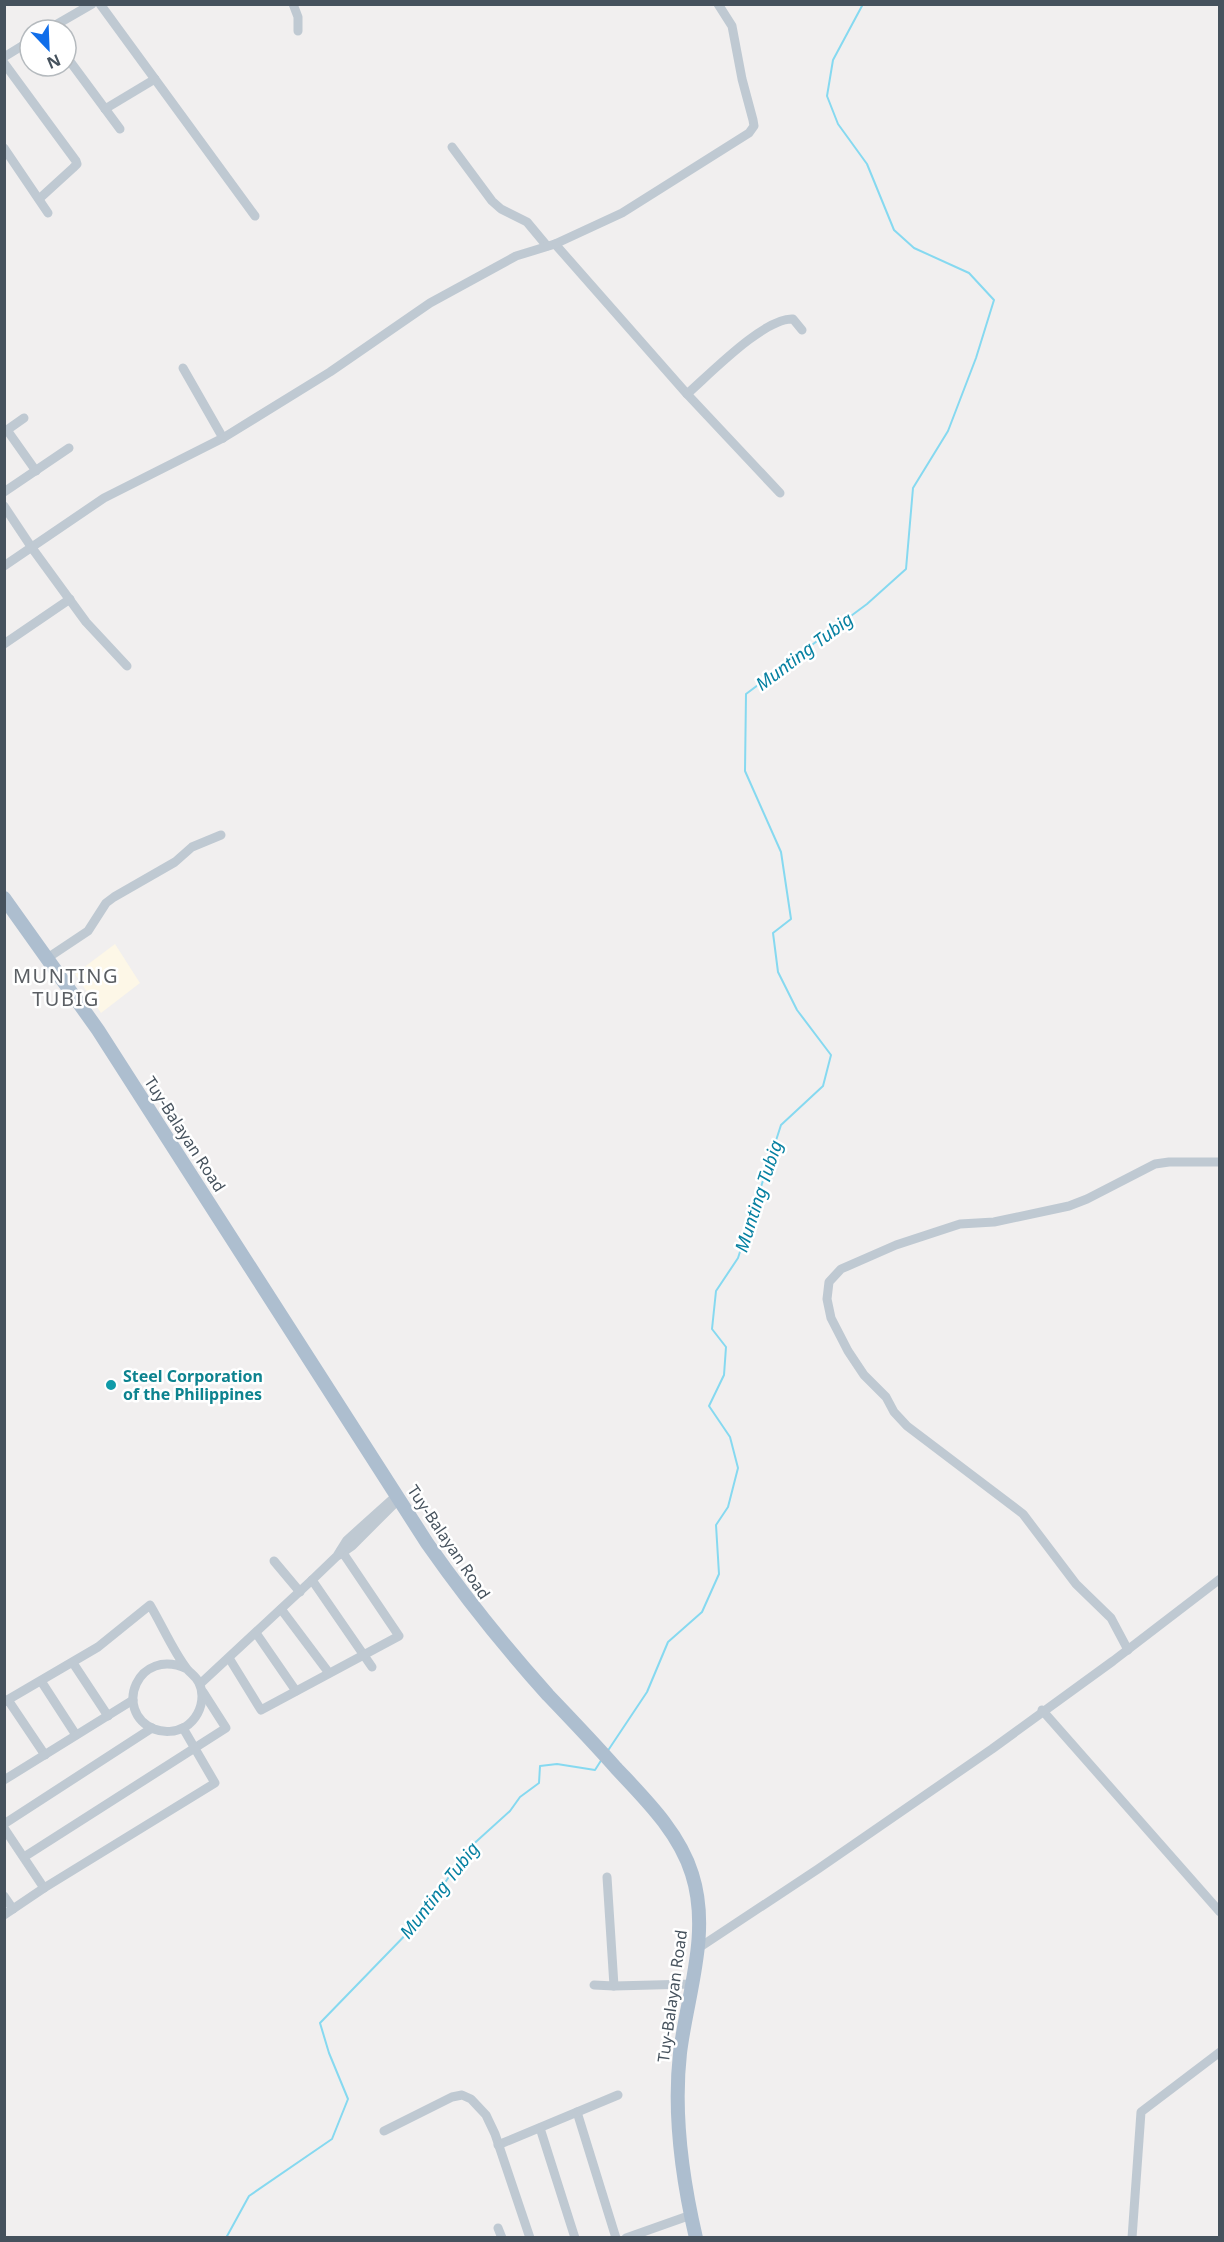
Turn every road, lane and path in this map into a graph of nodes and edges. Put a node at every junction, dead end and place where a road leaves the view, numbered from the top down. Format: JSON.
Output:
{"nodes":[{"id":1,"x":92,"y":4,"type":"edge"},
{"id":2,"x":100,"y":4,"type":"edge"},
{"id":3,"x":293,"y":4,"type":"edge"},
{"id":4,"x":718,"y":4,"type":"edge"},
{"id":5,"x":74,"y":9,"type":"edge"},
{"id":6,"x":298,"y":31,"type":"dead end"},
{"id":7,"x":18,"y":48,"type":"edge"},
{"id":8,"x":4,"y":57,"type":"edge"},
{"id":9,"x":4,"y":63,"type":"edge"},
{"id":10,"x":78,"y":72,"type":"edge"},
{"id":11,"x":155,"y":79,"type":"junction"},
{"id":12,"x":105,"y":109,"type":"junction"},
{"id":13,"x":120,"y":129,"type":"dead end"},
{"id":14,"x":452,"y":147,"type":"dead end"},
{"id":15,"x":4,"y":148,"type":"edge"},
{"id":16,"x":39,"y":199,"type":"junction"},
{"id":17,"x":48,"y":213,"type":"dead end"},
{"id":18,"x":255,"y":216,"type":"dead end"},
{"id":19,"x":551,"y":245,"type":"junction"},
{"id":20,"x":802,"y":330,"type":"dead end"},
{"id":21,"x":183,"y":369,"type":"dead end"},
{"id":22,"x":687,"y":394,"type":"junction"},
{"id":23,"x":24,"y":418,"type":"dead end"},
{"id":24,"x":223,"y":438,"type":"junction"},
{"id":25,"x":69,"y":448,"type":"dead end"},
{"id":26,"x":36,"y":471,"type":"junction"},
{"id":27,"x":4,"y":492,"type":"edge"},
{"id":28,"x":780,"y":493,"type":"dead end"},
{"id":29,"x":4,"y":506,"type":"edge"},
{"id":30,"x":32,"y":548,"type":"junction"},
{"id":31,"x":4,"y":566,"type":"edge"},
{"id":32,"x":70,"y":599,"type":"junction"},
{"id":33,"x":4,"y":644,"type":"edge"},
{"id":34,"x":128,"y":666,"type":"dead end"},
{"id":35,"x":221,"y":835,"type":"dead end"},
{"id":36,"x":6,"y":904,"type":"edge"},
{"id":37,"x":46,"y":959,"type":"junction"},
{"id":38,"x":1220,"y":1162,"type":"edge"},
{"id":39,"x":398,"y":1497,"type":"junction"},
{"id":40,"x":340,"y":1553,"type":"junction"},
{"id":41,"x":274,"y":1561,"type":"dead end"},
{"id":42,"x":1220,"y":1579,"type":"edge"},
{"id":43,"x":312,"y":1580,"type":"junction"},
{"id":44,"x":300,"y":1592,"type":"junction"},
{"id":45,"x":281,"y":1609,"type":"junction"},
{"id":46,"x":256,"y":1633,"type":"junction"},
{"id":47,"x":1128,"y":1650,"type":"junction"},
{"id":48,"x":364,"y":1655,"type":"junction"},
{"id":49,"x":229,"y":1658,"type":"junction"},
{"id":50,"x":73,"y":1663,"type":"junction"},
{"id":51,"x":372,"y":1667,"type":"dead end"},
{"id":52,"x":187,"y":1669,"type":"junction"},
{"id":53,"x":329,"y":1673,"type":"junction"},
{"id":54,"x":41,"y":1681,"type":"junction"},
{"id":55,"x":201,"y":1688,"type":"junction"},
{"id":56,"x":296,"y":1691,"type":"junction"},
{"id":57,"x":133,"y":1700,"type":"junction"},
{"id":58,"x":6,"y":1701,"type":"edge"},
{"id":59,"x":1042,"y":1710,"type":"junction"},
{"id":60,"x":108,"y":1716,"type":"junction"},
{"id":61,"x":152,"y":1728,"type":"junction"},
{"id":62,"x":183,"y":1728,"type":"junction"},
{"id":63,"x":76,"y":1736,"type":"junction"},
{"id":64,"x":195,"y":1748,"type":"junction"},
{"id":65,"x":45,"y":1755,"type":"junction"},
{"id":66,"x":4,"y":1780,"type":"edge"},
{"id":67,"x":4,"y":1826,"type":"edge"},
{"id":68,"x":24,"y":1857,"type":"junction"},
{"id":69,"x":607,"y":1877,"type":"dead end"},
{"id":70,"x":44,"y":1888,"type":"junction"},
{"id":71,"x":4,"y":1896,"type":"edge"},
{"id":72,"x":13,"y":1909,"type":"junction"},
{"id":73,"x":1220,"y":1912,"type":"edge"},
{"id":74,"x":4,"y":1915,"type":"edge"},
{"id":75,"x":697,"y":1949,"type":"junction"},
{"id":76,"x":594,"y":1984,"type":"dead end"},
{"id":77,"x":692,"y":1984,"type":"junction"},
{"id":78,"x":614,"y":1986,"type":"junction"},
{"id":79,"x":1220,"y":2052,"type":"edge"},
{"id":80,"x":618,"y":2095,"type":"dead end"},
{"id":81,"x":577,"y":2112,"type":"junction"},
{"id":82,"x":540,"y":2128,"type":"junction"},
{"id":83,"x":384,"y":2131,"type":"dead end"},
{"id":84,"x":498,"y":2145,"type":"junction"},
{"id":85,"x":691,"y":2215,"type":"junction"},
{"id":86,"x":530,"y":2238,"type":"edge"},
{"id":87,"x":575,"y":2238,"type":"edge"},
{"id":88,"x":615,"y":2238,"type":"edge"},
{"id":89,"x":626,"y":2238,"type":"edge"},
{"id":90,"x":696,"y":2238,"type":"edge"},
{"id":91,"x":1132,"y":2238,"type":"edge"}],
"edges":[{"from":1,"to":5,"type":"street"},
{"from":2,"to":11,"type":"street"},
{"from":3,"to":6,"type":"street"},
{"from":4,"to":19,"type":"street"},
{"from":7,"to":8,"type":"street"},
{"from":9,"to":16,"type":"street"},
{"from":10,"to":12,"type":"street"},
{"from":11,"to":12,"type":"street"},
{"from":11,"to":18,"type":"street"},
{"from":12,"to":13,"type":"street"},
{"from":14,"to":19,"type":"street"},
{"from":15,"to":16,"type":"street"},
{"from":16,"to":17,"type":"street"},
{"from":19,"to":22,"type":"street"},
{"from":19,"to":24,"type":"street"},
{"from":20,"to":22,"type":"street"},
{"from":21,"to":24,"type":"street"},
{"from":22,"to":28,"type":"street"},
{"from":23,"to":26,"type":"street"},
{"from":24,"to":30,"type":"street"},
{"from":25,"to":26,"type":"street"},
{"from":26,"to":27,"type":"street"},
{"from":29,"to":30,"type":"street"},
{"from":30,"to":31,"type":"street"},
{"from":30,"to":32,"type":"street"},
{"from":32,"to":33,"type":"street"},
{"from":32,"to":34,"type":"street"},
{"from":35,"to":37,"type":"street"},
{"from":36,"to":37,"type":"main road","name":"Tuy-Balayan Road"},
{"from":37,"to":39,"type":"main road","name":"Tuy-Balayan Road"},
{"from":38,"to":47,"type":"street"},
{"from":39,"to":40,"type":"street"},
{"from":39,"to":75,"type":"main road","name":"Tuy-Balayan Road"},
{"from":40,"to":43,"type":"street"},
{"from":40,"to":48,"type":"street"},
{"from":41,"to":44,"type":"street"},
{"from":42,"to":47,"type":"street"},
{"from":43,"to":44,"type":"street"},
{"from":43,"to":48,"type":"street"},
{"from":44,"to":45,"type":"street"},
{"from":45,"to":46,"type":"street"},
{"from":45,"to":53,"type":"street"},
{"from":46,"to":49,"type":"street"},
{"from":46,"to":56,"type":"street"},
{"from":47,"to":59,"type":"street"},
{"from":48,"to":51,"type":"street"},
{"from":48,"to":53,"type":"street"},
{"from":49,"to":55,"type":"street"},
{"from":49,"to":56,"type":"street"},
{"from":50,"to":52,"type":"street"},
{"from":50,"to":54,"type":"street"},
{"from":50,"to":60,"type":"street"},
{"from":52,"to":55,"type":"street"},
{"from":52,"to":57,"type":"street"},
{"from":53,"to":56,"type":"street"},
{"from":54,"to":58,"type":"street"},
{"from":54,"to":63,"type":"street"},
{"from":55,"to":62,"type":"street"},
{"from":55,"to":64,"type":"street"},
{"from":57,"to":60,"type":"street"},
{"from":57,"to":61,"type":"street"},
{"from":58,"to":65,"type":"street"},
{"from":59,"to":73,"type":"street"},
{"from":59,"to":75,"type":"street"},
{"from":60,"to":63,"type":"street"},
{"from":61,"to":62,"type":"street"},
{"from":61,"to":67,"type":"street"},
{"from":62,"to":64,"type":"street"},
{"from":63,"to":65,"type":"street"},
{"from":64,"to":68,"type":"street"},
{"from":64,"to":70,"type":"street"},
{"from":65,"to":66,"type":"street"},
{"from":67,"to":68,"type":"street"},
{"from":68,"to":70,"type":"street"},
{"from":69,"to":78,"type":"street"},
{"from":70,"to":72,"type":"street"},
{"from":71,"to":72,"type":"street"},
{"from":72,"to":74,"type":"street"},
{"from":75,"to":77,"type":"main road","name":"Tuy-Balayan Road"},
{"from":76,"to":78,"type":"street"},
{"from":77,"to":78,"type":"street"},
{"from":77,"to":85,"type":"main road","name":"Tuy-Balayan Road"},
{"from":79,"to":91,"type":"street"},
{"from":80,"to":81,"type":"street"},
{"from":81,"to":82,"type":"street"},
{"from":81,"to":88,"type":"street"},
{"from":82,"to":84,"type":"street"},
{"from":82,"to":87,"type":"street"},
{"from":83,"to":84,"type":"street"},
{"from":84,"to":86,"type":"street"},
{"from":85,"to":89,"type":"street"},
{"from":85,"to":90,"type":"main road","name":"Tuy-Balayan Road"}]}
